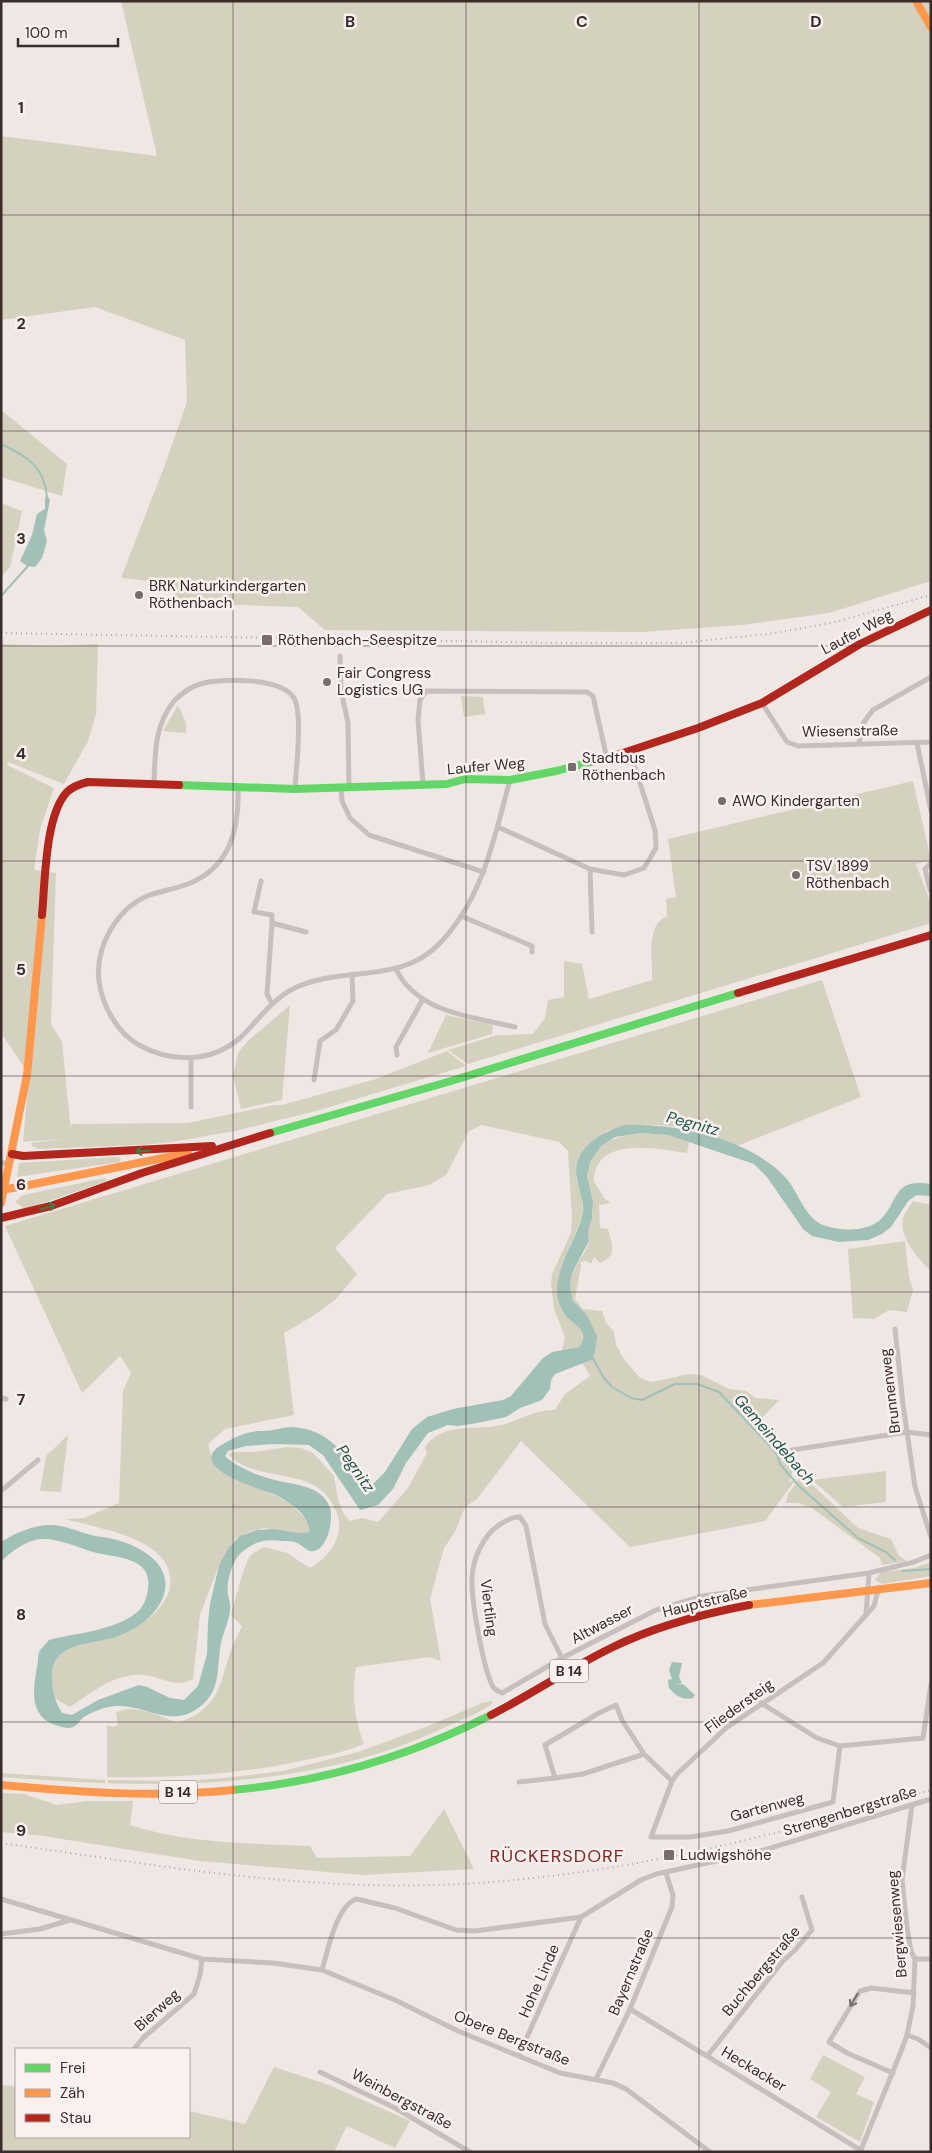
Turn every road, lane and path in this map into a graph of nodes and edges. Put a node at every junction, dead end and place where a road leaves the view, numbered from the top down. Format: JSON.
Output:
{"nodes":[{"id":1,"x":916,"y":1,"type":"edge"},
{"id":2,"x":931,"y":27,"type":"edge"},
{"id":3,"x":931,"y":610,"type":"edge"},
{"id":4,"x":340,"y":656,"type":"dead end"},
{"id":5,"x":931,"y":676,"type":"edge"},
{"id":6,"x":762,"y":703,"type":"junction"},
{"id":7,"x":931,"y":742,"type":"edge"},
{"id":8,"x":859,"y":743,"type":"junction"},
{"id":9,"x":917,"y":743,"type":"junction"},
{"id":10,"x":630,"y":752,"type":"junction"},
{"id":11,"x":607,"y":759,"type":"junction"},
{"id":12,"x":510,"y":780,"type":"junction"},
{"id":13,"x":154,"y":784,"type":"junction"},
{"id":14,"x":423,"y":784,"type":"junction"},
{"id":15,"x":345,"y":787,"type":"junction"},
{"id":16,"x":238,"y":788,"type":"junction"},
{"id":17,"x":295,"y":789,"type":"junction"},
{"id":18,"x":930,"y":807,"type":"edge"},
{"id":19,"x":498,"y":826,"type":"junction"},
{"id":20,"x":931,"y":863,"type":"edge"},
{"id":21,"x":590,"y":869,"type":"junction"},
{"id":22,"x":484,"y":872,"type":"junction"},
{"id":23,"x":261,"y":881,"type":"dead end"},
{"id":24,"x":930,"y":890,"type":"edge"},
{"id":25,"x":461,"y":916,"type":"junction"},
{"id":26,"x":272,"y":923,"type":"junction"},
{"id":27,"x":306,"y":932,"type":"dead end"},
{"id":28,"x":592,"y":932,"type":"dead end"},
{"id":29,"x":931,"y":935,"type":"edge"},
{"id":30,"x":532,"y":952,"type":"dead end"},
{"id":31,"x":396,"y":969,"type":"junction"},
{"id":32,"x":352,"y":974,"type":"junction"},
{"id":33,"x":423,"y":999,"type":"junction"},
{"id":34,"x":272,"y":1004,"type":"junction"},
{"id":35,"x":515,"y":1027,"type":"dead end"},
{"id":36,"x":397,"y":1055,"type":"dead end"},
{"id":37,"x":191,"y":1058,"type":"junction"},
{"id":38,"x":314,"y":1080,"type":"dead end"},
{"id":39,"x":191,"y":1107,"type":"dead end"},
{"id":40,"x":227,"y":1145,"type":"junction"},
{"id":41,"x":12,"y":1154,"type":"junction"},
{"id":42,"x":1,"y":1163,"type":"edge"},
{"id":43,"x":10,"y":1164,"type":"junction"},
{"id":44,"x":1,"y":1190,"type":"edge"},
{"id":45,"x":1,"y":1203,"type":"edge"},
{"id":46,"x":1,"y":1218,"type":"edge"},
{"id":47,"x":895,"y":1329,"type":"dead end"},
{"id":48,"x":907,"y":1432,"type":"junction"},
{"id":49,"x":931,"y":1435,"type":"edge"},
{"id":50,"x":786,"y":1450,"type":"dead end"},
{"id":51,"x":38,"y":1460,"type":"dead end"},
{"id":52,"x":1,"y":1491,"type":"edge"},
{"id":53,"x":931,"y":1536,"type":"edge"},
{"id":54,"x":931,"y":1555,"type":"edge"},
{"id":55,"x":869,"y":1573,"type":"junction"},
{"id":56,"x":931,"y":1583,"type":"edge"},
{"id":57,"x":878,"y":1590,"type":"junction"},
{"id":58,"x":867,"y":1592,"type":"junction"},
{"id":59,"x":866,"y":1614,"type":"junction"},
{"id":60,"x":562,"y":1658,"type":"junction"},
{"id":61,"x":931,"y":1684,"type":"edge"},
{"id":62,"x":498,"y":1691,"type":"joint"},
{"id":63,"x":761,"y":1703,"type":"junction"},
{"id":64,"x":840,"y":1746,"type":"junction"},
{"id":65,"x":644,"y":1754,"type":"junction"},
{"id":66,"x":555,"y":1778,"type":"junction"},
{"id":67,"x":672,"y":1781,"type":"junction"},
{"id":68,"x":519,"y":1782,"type":"dead end"},
{"id":69,"x":1,"y":1785,"type":"edge"},
{"id":70,"x":931,"y":1799,"type":"edge"},
{"id":71,"x":912,"y":1806,"type":"junction"},
{"id":72,"x":651,"y":1837,"type":"joint"},
{"id":73,"x":666,"y":1873,"type":"junction"},
{"id":74,"x":802,"y":1897,"type":"dead end"},
{"id":75,"x":1,"y":1900,"type":"edge"},
{"id":76,"x":581,"y":1917,"type":"junction"},
{"id":77,"x":70,"y":1920,"type":"junction"},
{"id":78,"x":1,"y":1934,"type":"edge"},
{"id":79,"x":202,"y":1959,"type":"junction"},
{"id":80,"x":916,"y":1959,"type":"junction"},
{"id":81,"x":931,"y":1959,"type":"edge"},
{"id":82,"x":322,"y":1970,"type":"junction"},
{"id":83,"x":914,"y":1993,"type":"junction"},
{"id":84,"x":630,"y":2009,"type":"junction"},
{"id":85,"x":907,"y":2035,"type":"junction"},
{"id":86,"x":135,"y":2048,"type":"edge"},
{"id":87,"x":931,"y":2048,"type":"edge"},
{"id":88,"x":519,"y":2055,"type":"junction"},
{"id":89,"x":708,"y":2055,"type":"junction"},
{"id":90,"x":320,"y":2072,"type":"dead end"},
{"id":91,"x":893,"y":2073,"type":"junction"},
{"id":92,"x":596,"y":2079,"type":"junction"},
{"id":93,"x":462,"y":2149,"type":"edge"},
{"id":94,"x":862,"y":2151,"type":"edge"},
{"id":95,"x":470,"y":2152,"type":"edge"},
{"id":96,"x":710,"y":2152,"type":"edge"}],
"edges":[{"from":1,"to":2,"type":"main road"},
{"from":3,"to":6,"type":"main road","name":"Laufer Weg"},
{"from":4,"to":15,"type":"street"},
{"from":5,"to":8,"type":"street"},
{"from":6,"to":8,"type":"street","name":"Wiesenstraße"},
{"from":6,"to":10,"type":"main road","name":"Laufer Weg"},
{"from":7,"to":9,"type":"street","name":"Wiesenstraße"},
{"from":8,"to":9,"type":"street","name":"Wiesenstraße"},
{"from":9,"to":18,"type":"street"},
{"from":10,"to":11,"type":"main road","name":"Laufer Weg"},
{"from":10,"to":21,"type":"street"},
{"from":11,"to":12,"type":"main road","name":"Laufer Weg"},
{"from":11,"to":14,"type":"street"},
{"from":12,"to":14,"type":"main road","name":"Laufer Weg"},
{"from":12,"to":19,"type":"street"},
{"from":13,"to":16,"type":"main road","name":"Laufer Weg"},
{"from":13,"to":17,"type":"street"},
{"from":13,"to":41,"type":"main road","name":"Laufer Weg"},
{"from":14,"to":15,"type":"main road","name":"Laufer Weg"},
{"from":15,"to":17,"type":"main road","name":"Laufer Weg"},
{"from":15,"to":22,"type":"street"},
{"from":16,"to":17,"type":"main road","name":"Laufer Weg"},
{"from":16,"to":37,"type":"street"},
{"from":19,"to":21,"type":"street"},
{"from":19,"to":22,"type":"street"},
{"from":20,"to":24,"type":"street"},
{"from":21,"to":28,"type":"street"},
{"from":22,"to":25,"type":"street"},
{"from":23,"to":26,"type":"street"},
{"from":25,"to":30,"type":"street"},
{"from":25,"to":31,"type":"street"},
{"from":26,"to":27,"type":"street"},
{"from":26,"to":34,"type":"street"},
{"from":29,"to":40,"type":"main road"},
{"from":31,"to":32,"type":"street"},
{"from":31,"to":33,"type":"street"},
{"from":32,"to":34,"type":"street"},
{"from":32,"to":38,"type":"street"},
{"from":33,"to":35,"type":"street"},
{"from":33,"to":36,"type":"street"},
{"from":34,"to":37,"type":"street"},
{"from":37,"to":39,"type":"street"},
{"from":40,"to":41,"type":"main road","one_way":true},
{"from":40,"to":44,"type":"main road","bridge":true},
{"from":46,"to":40,"type":"main road","one_way":true},
{"from":41,"to":43,"type":"main road"},
{"from":42,"to":43,"type":"street"},
{"from":43,"to":45,"type":"main road"},
{"from":47,"to":48,"type":"street","name":"Brunnenweg"},
{"from":48,"to":49,"type":"street"},
{"from":48,"to":50,"type":"street"},
{"from":48,"to":53,"type":"street","name":"Brunnenweg"},
{"from":51,"to":52,"type":"street"},
{"from":54,"to":55,"type":"street","name":"Altwasser"},
{"from":55,"to":58,"type":"street"},
{"from":55,"to":60,"type":"street","name":"Altwasser"},
{"from":56,"to":57,"type":"main road","name":"Hauptstraße","number":"B 14"},
{"from":57,"to":58,"type":"main road","name":"Hauptstraße","number":"B 14"},
{"from":57,"to":59,"type":"street","name":"Fliedersteig"},
{"from":58,"to":59,"type":"street"},
{"from":58,"to":69,"type":"main road","name":"Hauptstraße","number":"B 14"},
{"from":59,"to":63,"type":"street","name":"Fliedersteig"},
{"from":60,"to":62,"type":"street","name":"Altwasser"},
{"from":60,"to":62,"type":"street","name":"Viertling"},
{"from":61,"to":64,"type":"street"},
{"from":63,"to":64,"type":"street"},
{"from":63,"to":67,"type":"street","name":"Fliedersteig"},
{"from":64,"to":72,"type":"street","name":"Gartenweg"},
{"from":65,"to":66,"type":"street"},
{"from":65,"to":66,"type":"street"},
{"from":65,"to":67,"type":"street"},
{"from":66,"to":68,"type":"street"},
{"from":67,"to":72,"type":"street","name":"Fliedersteig"},
{"from":70,"to":71,"type":"street","name":"Strengenbergstraße"},
{"from":71,"to":73,"type":"street","name":"Strengenbergstraße"},
{"from":71,"to":80,"type":"street","name":"Bergwiesenweg"},
{"from":73,"to":76,"type":"street","name":"Strengenbergstraße"},
{"from":73,"to":84,"type":"street","name":"Bayernstraße"},
{"from":74,"to":89,"type":"street","name":"Buchbergstraße"},
{"from":75,"to":77,"type":"street"},
{"from":76,"to":82,"type":"street","name":"Strengenbergstraße"},
{"from":76,"to":88,"type":"street","name":"Hohe Linde"},
{"from":77,"to":78,"type":"street"},
{"from":77,"to":79,"type":"street"},
{"from":79,"to":82,"type":"street"},
{"from":79,"to":86,"type":"street","name":"Bierweg"},
{"from":80,"to":81,"type":"street"},
{"from":80,"to":83,"type":"street","name":"Bergwiesenweg"},
{"from":82,"to":88,"type":"street","name":"Obere Bergstraße"},
{"from":83,"to":85,"type":"street","name":"Bergwiesenweg"},
{"from":83,"to":91,"type":"street","one_way":true},
{"from":84,"to":89,"type":"street","name":"Heckacker"},
{"from":84,"to":92,"type":"street","name":"Bayernstraße"},
{"from":85,"to":87,"type":"street"},
{"from":85,"to":91,"type":"street","name":"Bergwiesenweg"},
{"from":88,"to":92,"type":"street","name":"Obere Bergstraße"},
{"from":89,"to":94,"type":"street","name":"Heckacker"},
{"from":90,"to":93,"type":"street","name":"Weinbergstraße"},
{"from":91,"to":94,"type":"street","name":"Bergwiesenweg"},
{"from":92,"to":96,"type":"street","name":"Obere Bergstraße"},
{"from":93,"to":95,"type":"street","name":"Weinbergstraße"}]}
